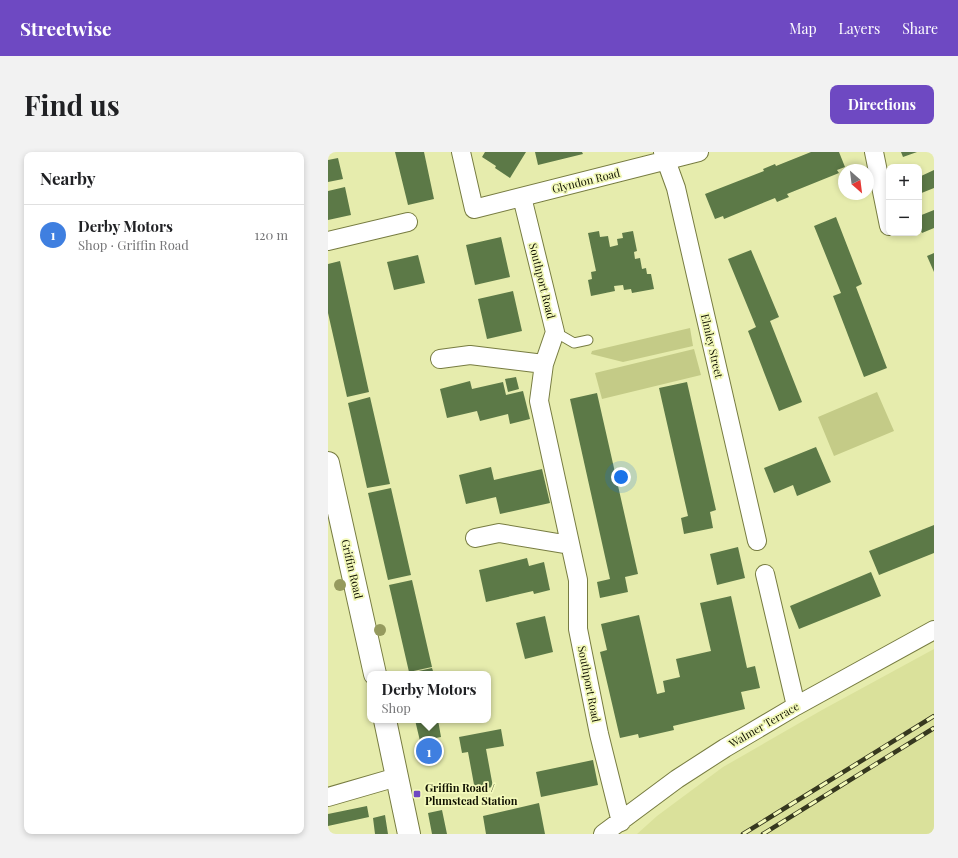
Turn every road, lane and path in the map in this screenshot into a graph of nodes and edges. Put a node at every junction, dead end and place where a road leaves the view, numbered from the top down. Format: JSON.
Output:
{"nodes":[{"id":1,"x":461,"y":152,"type":"edge"},
{"id":2,"x":699,"y":152,"type":"edge"},
{"id":3,"x":874,"y":152,"type":"edge"},
{"id":4,"x":665,"y":157,"type":"edge"},
{"id":5,"x":522,"y":197,"type":"junction"},
{"id":6,"x":886,"y":213,"type":"edge"},
{"id":7,"x":408,"y":222,"type":"dead end"},
{"id":8,"x":328,"y":241,"type":"edge"},
{"id":9,"x":555,"y":332,"type":"junction"},
{"id":10,"x":588,"y":340,"type":"dead end"},
{"id":11,"x":440,"y":359,"type":"dead end"},
{"id":12,"x":544,"y":364,"type":"junction"},
{"id":13,"x":328,"y":464,"type":"edge"},
{"id":14,"x":475,"y":538,"type":"dead end"},
{"id":15,"x":757,"y":541,"type":"dead end"},
{"id":16,"x":570,"y":545,"type":"junction"},
{"id":17,"x":765,"y":574,"type":"dead end"},
{"id":18,"x":934,"y":630,"type":"edge"},
{"id":19,"x":374,"y":671,"type":"edge"},
{"id":20,"x":796,"y":706,"type":"junction"},
{"id":21,"x":386,"y":723,"type":"edge"},
{"id":22,"x":397,"y":777,"type":"junction"},
{"id":23,"x":328,"y":797,"type":"edge"},
{"id":24,"x":620,"y":822,"type":"junction"},
{"id":25,"x":409,"y":834,"type":"edge"},
{"id":26,"x":603,"y":834,"type":"edge"}],
"edges":[{"from":1,"to":5,"type":"street","name":"Glyndon Road"},
{"from":2,"to":4,"type":"street","name":"Glyndon Road"},
{"from":3,"to":6,"type":"street"},
{"from":4,"to":5,"type":"street","name":"Glyndon Road"},
{"from":4,"to":15,"type":"street","name":"Elmley Street"},
{"from":5,"to":9,"type":"street","name":"Southport Road"},
{"from":7,"to":8,"type":"street"},
{"from":9,"to":10,"type":"lane"},
{"from":9,"to":12,"type":"street","name":"Southport Road"},
{"from":11,"to":12,"type":"street"},
{"from":12,"to":16,"type":"street","name":"Southport Road"},
{"from":13,"to":19,"type":"street","name":"Griffin Road"},
{"from":14,"to":16,"type":"street"},
{"from":16,"to":24,"type":"street","name":"Southport Road"},
{"from":17,"to":20,"type":"street"},
{"from":18,"to":20,"type":"street","name":"Walmer Terrace"},
{"from":20,"to":24,"type":"street","name":"Walmer Terrace"},
{"from":21,"to":22,"type":"street"},
{"from":22,"to":23,"type":"street"},
{"from":22,"to":25,"type":"street"},
{"from":24,"to":26,"type":"street","name":"Walmer Terrace"}]}
